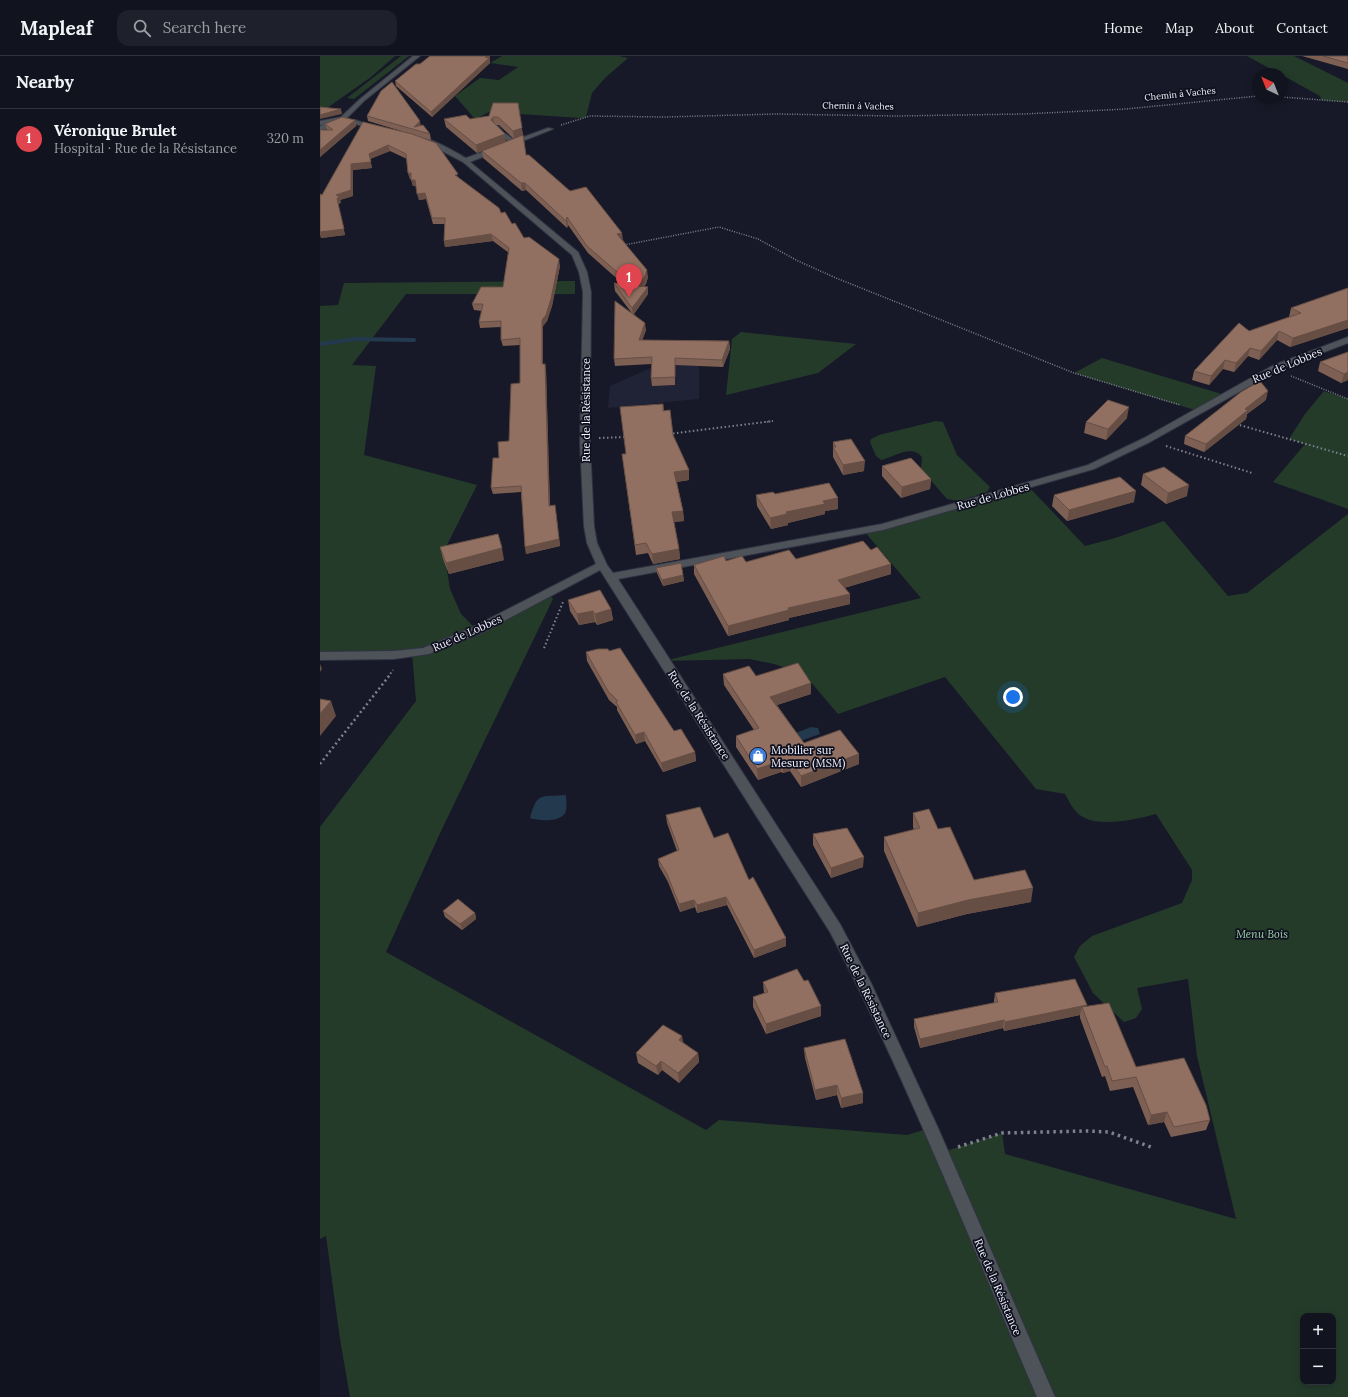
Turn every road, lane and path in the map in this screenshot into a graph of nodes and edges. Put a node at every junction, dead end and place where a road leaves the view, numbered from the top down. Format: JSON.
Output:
{"nodes":[{"id":1,"x":417,"y":56,"type":"edge"},
{"id":2,"x":1252,"y":97,"type":"edge"},
{"id":3,"x":1288,"y":97,"type":"edge"},
{"id":4,"x":1348,"y":102,"type":"edge"},
{"id":5,"x":343,"y":120,"type":"junction"},
{"id":6,"x":320,"y":123,"type":"edge"},
{"id":7,"x":496,"y":127,"type":"edge"},
{"id":8,"x":550,"y":129,"type":"joint"},
{"id":9,"x":320,"y":130,"type":"edge"},
{"id":10,"x":386,"y":130,"type":"edge"},
{"id":11,"x":416,"y":137,"type":"edge"},
{"id":12,"x":510,"y":144,"type":"junction"},
{"id":13,"x":465,"y":161,"type":"junction"},
{"id":14,"x":620,"y":245,"type":"edge"},
{"id":15,"x":1348,"y":340,"type":"edge"},
{"id":16,"x":1277,"y":367,"type":"junction"},
{"id":17,"x":1348,"y":399,"type":"edge"},
{"id":18,"x":1198,"y":411,"type":"junction"},
{"id":19,"x":773,"y":421,"type":"dead end"},
{"id":20,"x":1229,"y":422,"type":"edge"},
{"id":21,"x":665,"y":435,"type":"edge"},
{"id":22,"x":633,"y":437,"type":"edge"},
{"id":23,"x":585,"y":439,"type":"junction"},
{"id":24,"x":1147,"y":440,"type":"junction"},
{"id":25,"x":1348,"y":456,"type":"edge"},
{"id":26,"x":1252,"y":473,"type":"dead end"},
{"id":27,"x":602,"y":565,"type":"junction"},
{"id":28,"x":612,"y":577,"type":"junction"},
{"id":29,"x":570,"y":582,"type":"junction"},
{"id":30,"x":544,"y":648,"type":"dead end"},
{"id":31,"x":394,"y":655,"type":"junction"},
{"id":32,"x":320,"y":656,"type":"edge"},
{"id":33,"x":320,"y":764,"type":"edge"},
{"id":34,"x":1151,"y":1147,"type":"dead end"},
{"id":35,"x":940,"y":1153,"type":"junction"},
{"id":36,"x":1046,"y":1397,"type":"edge"}],
"edges":[{"from":1,"to":5,"type":"street"},
{"from":2,"to":8,"type":"path","name":"Chemin à Vaches"},
{"from":3,"to":4,"type":"path"},
{"from":5,"to":6,"type":"street"},
{"from":5,"to":9,"type":"street"},
{"from":5,"to":10,"type":"street"},
{"from":7,"to":12,"type":"lane"},
{"from":8,"to":12,"type":"street"},
{"from":11,"to":13,"type":"street","name":"Rue de la Résistance"},
{"from":12,"to":13,"type":"street"},
{"from":13,"to":23,"type":"street","name":"Rue de la Résistance"},
{"from":14,"to":18,"type":"path"},
{"from":15,"to":16,"type":"street","name":"Rue de Lobbes"},
{"from":16,"to":17,"type":"path"},
{"from":16,"to":18,"type":"street","name":"Rue de Lobbes"},
{"from":18,"to":24,"type":"street","name":"Rue de Lobbes"},
{"from":19,"to":21,"type":"path"},
{"from":20,"to":25,"type":"path"},
{"from":22,"to":23,"type":"path"},
{"from":23,"to":27,"type":"street","name":"Rue de la Résistance"},
{"from":24,"to":26,"type":"path"},
{"from":24,"to":28,"type":"street","name":"Rue de Lobbes"},
{"from":27,"to":28,"type":"street","name":"Rue de la Résistance"},
{"from":27,"to":29,"type":"street","name":"Rue de Lobbes"},
{"from":28,"to":35,"type":"street","name":"Rue de la Résistance"},
{"from":29,"to":30,"type":"path"},
{"from":29,"to":31,"type":"street","name":"Rue de Lobbes"},
{"from":31,"to":32,"type":"street","name":"Rue de Lobbes"},
{"from":31,"to":33,"type":"path"},
{"from":34,"to":35,"type":"path"},
{"from":35,"to":36,"type":"street","name":"Rue de la Résistance"}]}
